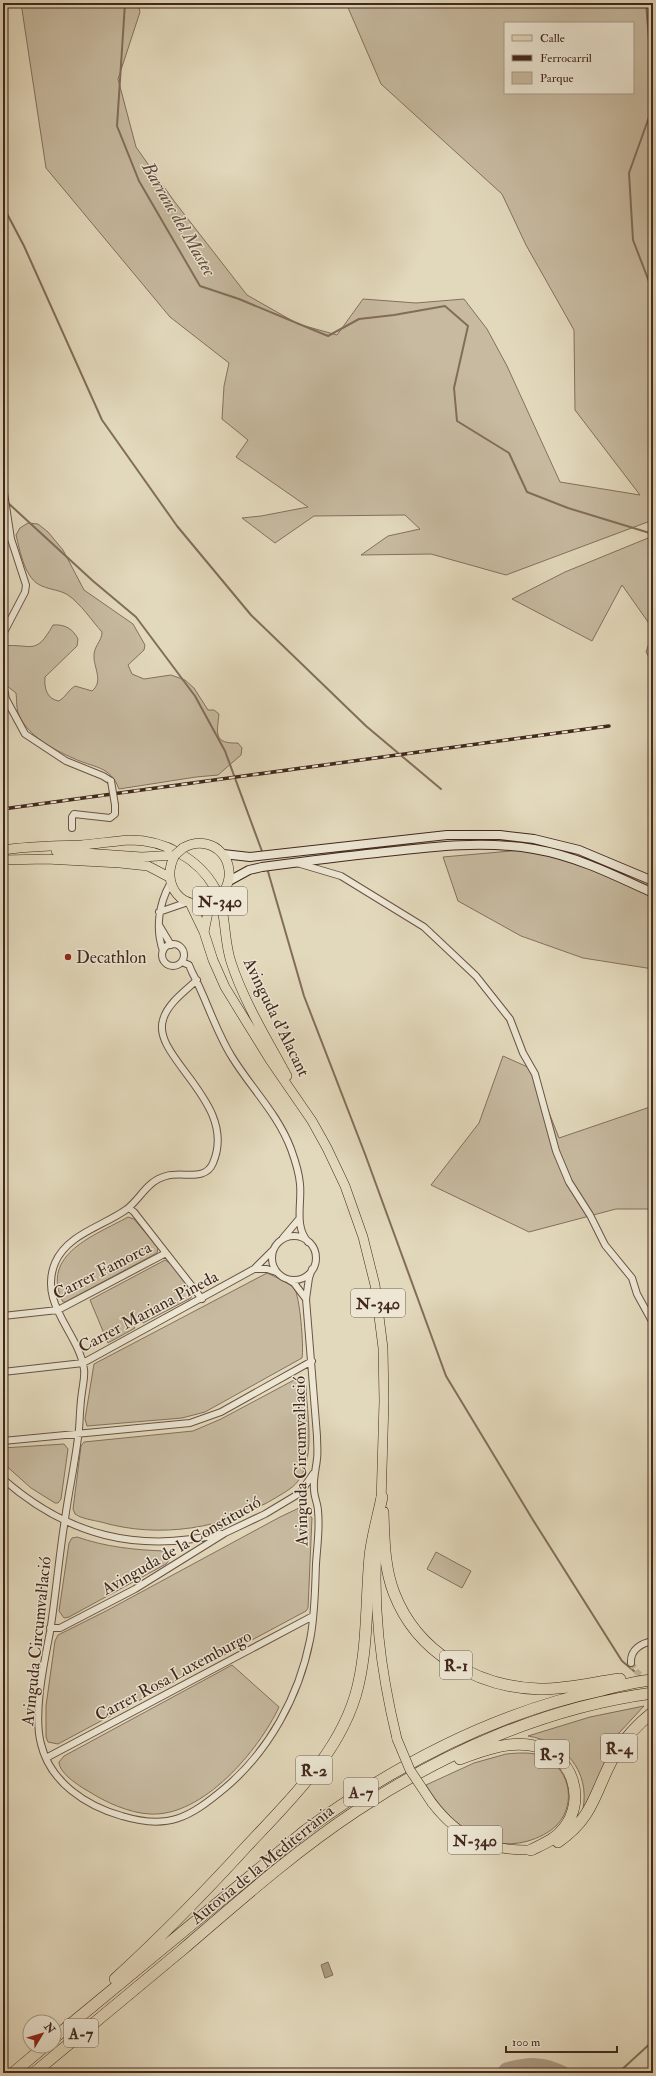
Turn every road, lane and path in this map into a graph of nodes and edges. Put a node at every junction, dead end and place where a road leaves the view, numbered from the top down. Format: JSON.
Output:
{"nodes":[{"id":1,"x":3,"y":486,"type":"edge"},
{"id":2,"x":3,"y":634,"type":"edge"},
{"id":3,"x":3,"y":684,"type":"edge"},
{"id":4,"x":72,"y":828,"type":"dead end"},
{"id":5,"x":5,"y":850,"type":"edge"},
{"id":6,"x":223,"y":854,"type":"junction"},
{"id":7,"x":174,"y":855,"type":"junction"},
{"id":8,"x":3,"y":860,"type":"edge"},
{"id":9,"x":295,"y":863,"type":"junction"},
{"id":10,"x":170,"y":880,"type":"junction"},
{"id":11,"x":229,"y":881,"type":"junction"},
{"id":12,"x":653,"y":881,"type":"edge"},
{"id":13,"x":653,"y":893,"type":"edge"},
{"id":14,"x":212,"y":901,"type":"junction"},
{"id":15,"x":189,"y":902,"type":"junction"},
{"id":16,"x":159,"y":912,"type":"junction"},
{"id":17,"x":158,"y":925,"type":"junction"},
{"id":18,"x":204,"y":932,"type":"junction"},
{"id":19,"x":172,"y":944,"type":"junction"},
{"id":20,"x":163,"y":951,"type":"junction"},
{"id":21,"x":182,"y":962,"type":"junction"},
{"id":22,"x":197,"y":980,"type":"junction"},
{"id":23,"x":312,"y":1121,"type":"junction"},
{"id":24,"x":129,"y":1208,"type":"junction"},
{"id":25,"x":299,"y":1219,"type":"junction"},
{"id":26,"x":281,"y":1240,"type":"junction"},
{"id":27,"x":308,"y":1242,"type":"junction"},
{"id":28,"x":275,"y":1247,"type":"junction"},
{"id":29,"x":166,"y":1253,"type":"junction"},
{"id":30,"x":254,"y":1269,"type":"junction"},
{"id":31,"x":312,"y":1269,"type":"junction"},
{"id":32,"x":279,"y":1275,"type":"junction"},
{"id":33,"x":288,"y":1279,"type":"junction"},
{"id":34,"x":202,"y":1299,"type":"junction"},
{"id":35,"x":306,"y":1299,"type":"junction"},
{"id":36,"x":58,"y":1310,"type":"junction"},
{"id":37,"x":3,"y":1316,"type":"edge"},
{"id":38,"x":653,"y":1323,"type":"edge"},
{"id":39,"x":312,"y":1362,"type":"junction"},
{"id":40,"x":83,"y":1363,"type":"junction"},
{"id":41,"x":3,"y":1372,"type":"edge"},
{"id":42,"x":79,"y":1433,"type":"junction"},
{"id":43,"x":3,"y":1441,"type":"edge"},
{"id":44,"x":315,"y":1470,"type":"junction"},
{"id":45,"x":3,"y":1478,"type":"edge"},
{"id":46,"x":382,"y":1497,"type":"junction"},
{"id":47,"x":64,"y":1521,"type":"junction"},
{"id":48,"x":225,"y":1534,"type":"junction"},
{"id":49,"x":313,"y":1616,"type":"junction"},
{"id":50,"x":50,"y":1628,"type":"junction"},
{"id":51,"x":653,"y":1641,"type":"edge"},
{"id":52,"x":631,"y":1664,"type":"dead end"},
{"id":53,"x":649,"y":1680,"type":"edge"},
{"id":54,"x":653,"y":1693,"type":"edge"},
{"id":55,"x":653,"y":1712,"type":"edge"},
{"id":56,"x":46,"y":1758,"type":"junction"},
{"id":57,"x":433,"y":1765,"type":"junction"},
{"id":58,"x":531,"y":1850,"type":"junction"},
{"id":59,"x":118,"y":1981,"type":"junction"},
{"id":60,"x":62,"y":2028,"type":"edge"},
{"id":61,"x":36,"y":2054,"type":"edge"},
{"id":62,"x":13,"y":2073,"type":"edge"},
{"id":63,"x":34,"y":2073,"type":"edge"}],
"edges":[{"from":1,"to":2,"type":"street"},
{"from":3,"to":4,"type":"street","bridge":true},
{"from":5,"to":7,"type":"main road","name":"Avinguda d'Alacant","number":"N-340"},
{"from":5,"to":23,"type":"main road","name":"Avinguda d'Alacant","number":"N-340"},
{"from":6,"to":7,"type":"main road","bridge":true},
{"from":6,"to":11,"type":"main road","number":"N-340"},
{"from":6,"to":12,"type":"main road"},
{"from":7,"to":10,"type":"main road"},
{"from":8,"to":10,"type":"main road","number":"N-340"},
{"from":9,"to":11,"type":"main road"},
{"from":9,"to":13,"type":"main road"},
{"from":9,"to":38,"type":"street"},
{"from":10,"to":15,"type":"main road","number":"N-340"},
{"from":10,"to":16,"type":"street"},
{"from":11,"to":14,"type":"main road","number":"N-340","bridge":true},
{"from":14,"to":15,"type":"main road","number":"N-340"},
{"from":14,"to":18,"type":"main road","number":"N-340"},
{"from":15,"to":16,"type":"street"},
{"from":15,"to":18,"type":"main road","number":"N-340"},
{"from":16,"to":17,"type":"street"},
{"from":17,"to":19,"type":"street"},
{"from":17,"to":20,"type":"street"},
{"from":18,"to":23,"type":"main road","number":"N-340"},
{"from":19,"to":20,"type":"street"},
{"from":19,"to":21,"type":"street"},
{"from":20,"to":21,"type":"street"},
{"from":21,"to":22,"type":"street"},
{"from":22,"to":24,"type":"street","name":"Avinguda Circumval·lació"},
{"from":22,"to":25,"type":"street"},
{"from":23,"to":46,"type":"main road","number":"N-340"},
{"from":24,"to":29,"type":"street"},
{"from":24,"to":36,"type":"street","name":"Avinguda Circumval·lació"},
{"from":25,"to":26,"type":"street"},
{"from":25,"to":27,"type":"street"},
{"from":26,"to":27,"type":"street"},
{"from":26,"to":28,"type":"street"},
{"from":27,"to":31,"type":"street"},
{"from":28,"to":30,"type":"street","name":"Carrer Mariana Pineda"},
{"from":28,"to":32,"type":"street"},
{"from":29,"to":34,"type":"street"},
{"from":29,"to":36,"type":"street","name":"Carrer Famorca"},
{"from":30,"to":32,"type":"street"},
{"from":30,"to":34,"type":"street","name":"Carrer Mariana Pineda"},
{"from":31,"to":33,"type":"street"},
{"from":31,"to":35,"type":"street","name":"Avinguda Circumval·lació"},
{"from":32,"to":33,"type":"street"},
{"from":33,"to":35,"type":"street"},
{"from":34,"to":40,"type":"street","name":"Carrer Mariana Pineda"},
{"from":35,"to":39,"type":"street","name":"Avinguda Circumval·lació"},
{"from":36,"to":37,"type":"street","name":"Carrer Famorca"},
{"from":36,"to":40,"type":"street","name":"Avinguda Circumval·lació"},
{"from":39,"to":42,"type":"street"},
{"from":39,"to":44,"type":"street","name":"Avinguda Circumval·lació"},
{"from":40,"to":41,"type":"street","name":"Carrer Mariana Pineda"},
{"from":40,"to":42,"type":"street","name":"Avinguda Circumval·lació"},
{"from":42,"to":43,"type":"street"},
{"from":42,"to":47,"type":"street","name":"Avinguda Circumval·lació"},
{"from":44,"to":48,"type":"street","name":"Avinguda de la Constitució"},
{"from":44,"to":49,"type":"street","name":"Avinguda Circumval·lació"},
{"from":45,"to":47,"type":"street"},
{"from":46,"to":53,"type":"highway","number":"R-1"},
{"from":46,"to":58,"type":"main road","number":"N-340","bridge":true},
{"from":46,"to":59,"type":"highway","number":"R-2"},
{"from":47,"to":48,"type":"street"},
{"from":47,"to":50,"type":"street","name":"Avinguda Circumval·lació"},
{"from":48,"to":50,"type":"street","name":"Avinguda de la Constitució"},
{"from":49,"to":56,"type":"street","name":"Carrer Rosa Luxemburgo"},
{"from":49,"to":56,"type":"street","name":"Avinguda Circumval·lació"},
{"from":50,"to":56,"type":"street","name":"Avinguda Circumval·lació"},
{"from":51,"to":52,"type":"street"},
{"from":53,"to":59,"type":"highway","name":"Autovia de la Mediterrània","number":"A-7"},
{"from":54,"to":57,"type":"highway","name":"Autovia de la Mediterrània","number":"A-7"},
{"from":55,"to":58,"type":"highway","number":"R-4"},
{"from":57,"to":58,"type":"highway","number":"R-3"},
{"from":57,"to":63,"type":"highway","name":"Autovia de la Mediterrània","number":"A-7"},
{"from":59,"to":60,"type":"highway","number":"R-2"},
{"from":61,"to":62,"type":"highway","number":"A-7"}]}
